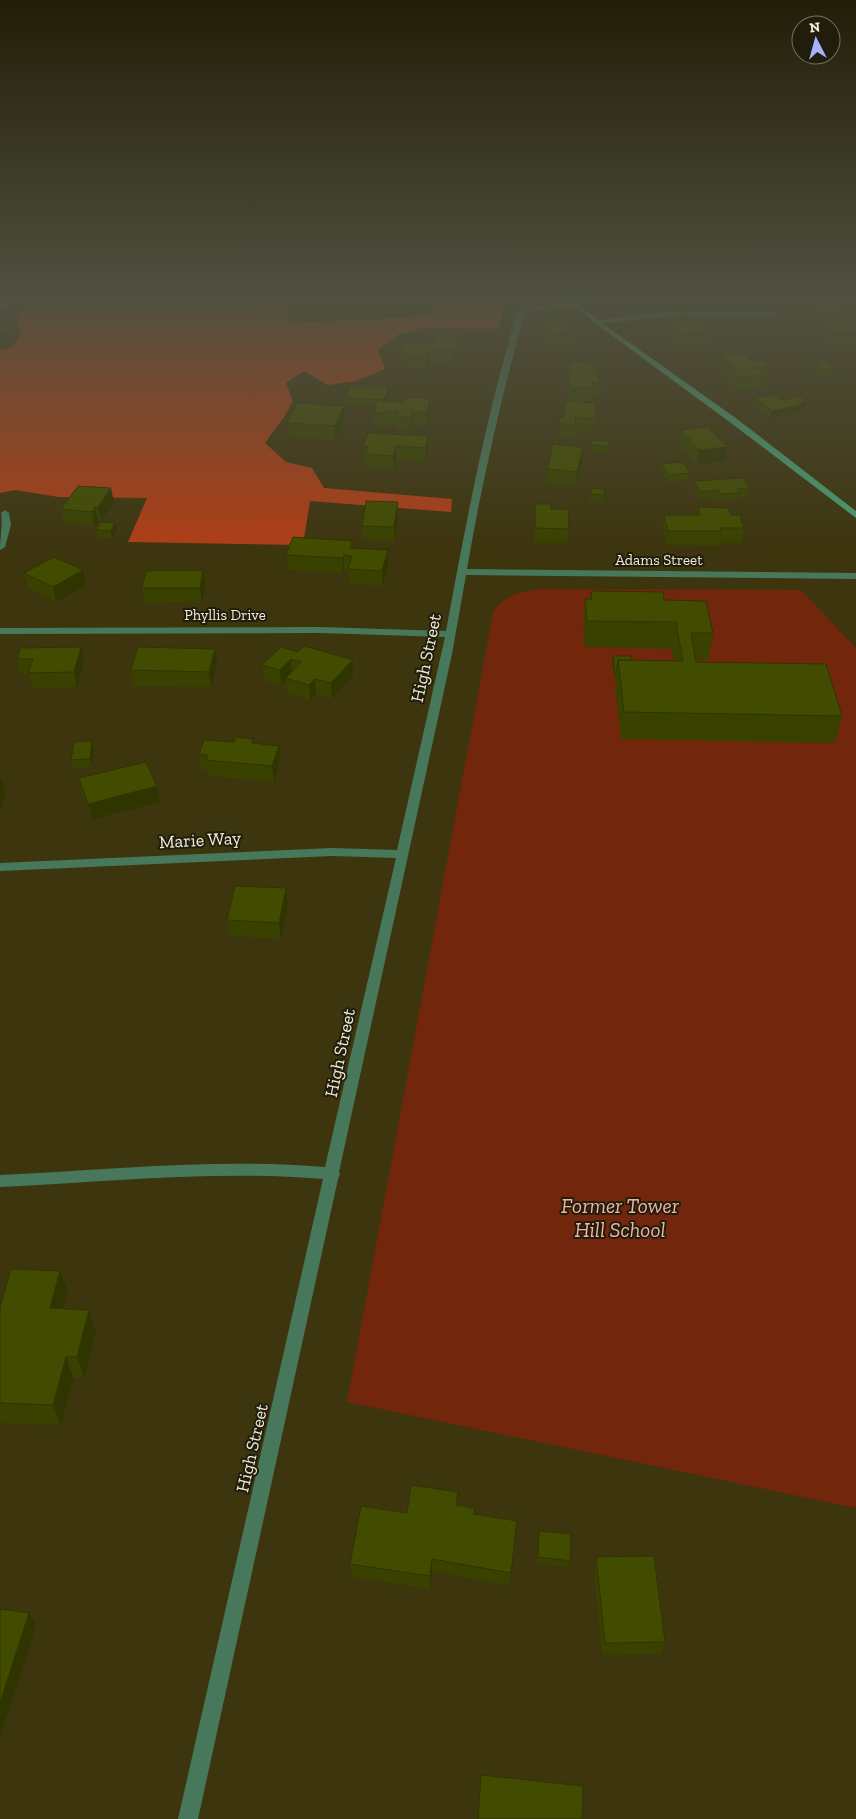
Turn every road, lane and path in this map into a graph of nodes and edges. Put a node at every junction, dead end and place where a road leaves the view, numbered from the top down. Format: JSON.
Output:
{"nodes":[{"id":1,"x":502,"y":380,"type":"edge"},
{"id":2,"x":677,"y":380,"type":"edge"},
{"id":3,"x":5,"y":514,"type":"dead end"},
{"id":4,"x":856,"y":515,"type":"edge"},
{"id":5,"x":0,"y":547,"type":"edge"},
{"id":6,"x":461,"y":572,"type":"junction"},
{"id":7,"x":856,"y":576,"type":"edge"},
{"id":8,"x":0,"y":631,"type":"edge"},
{"id":9,"x":451,"y":634,"type":"junction"},
{"id":10,"x":402,"y":854,"type":"junction"},
{"id":11,"x":0,"y":867,"type":"edge"},
{"id":12,"x":332,"y":1174,"type":"junction"},
{"id":13,"x":0,"y":1180,"type":"edge"},
{"id":14,"x":188,"y":1819,"type":"edge"}],
"edges":[{"from":1,"to":6,"type":"street","name":"High Street"},
{"from":2,"to":4,"type":"main road"},
{"from":3,"to":5,"type":"street"},
{"from":6,"to":7,"type":"street","name":"Adams Street"},
{"from":6,"to":9,"type":"street","name":"High Street"},
{"from":8,"to":9,"type":"street","name":"Phyllis Drive"},
{"from":9,"to":10,"type":"street","name":"High Street"},
{"from":10,"to":11,"type":"street","name":"Marie Way"},
{"from":10,"to":12,"type":"street","name":"High Street"},
{"from":12,"to":13,"type":"street"},
{"from":12,"to":14,"type":"street","name":"High Street"}]}
